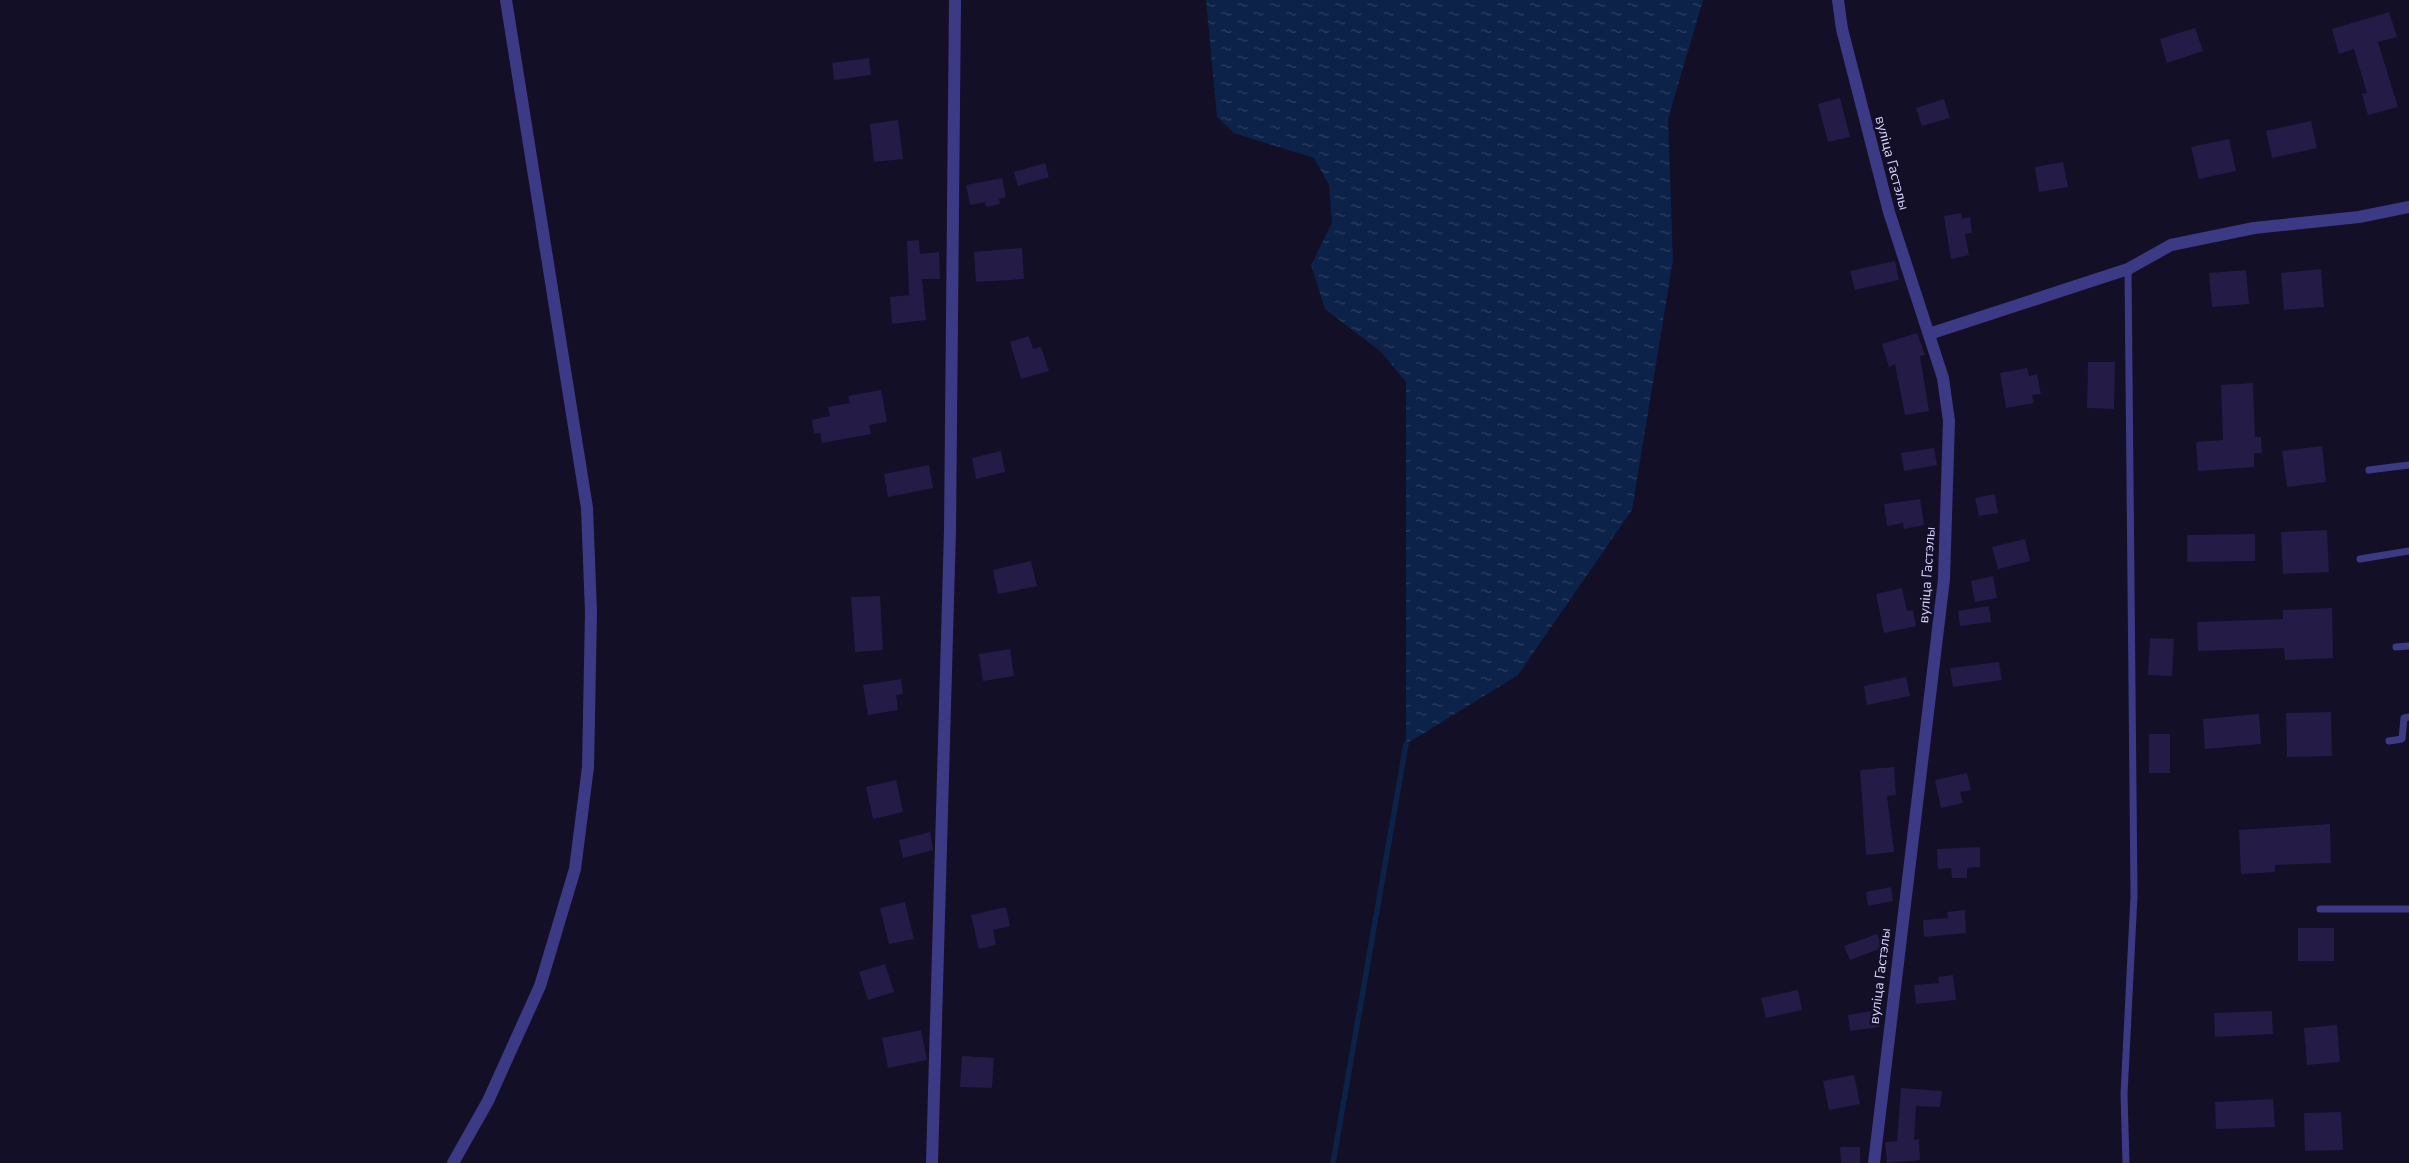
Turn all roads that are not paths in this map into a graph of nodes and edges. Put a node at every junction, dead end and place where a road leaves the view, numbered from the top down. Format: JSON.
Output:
{"nodes":[{"id":1,"x":506,"y":0,"type":"edge"},
{"id":2,"x":955,"y":0,"type":"edge"},
{"id":3,"x":1838,"y":0,"type":"edge"},
{"id":4,"x":2409,"y":207,"type":"edge"},
{"id":5,"x":2128,"y":269,"type":"junction"},
{"id":6,"x":1929,"y":334,"type":"junction"},
{"id":7,"x":2409,"y":465,"type":"edge"},
{"id":8,"x":2369,"y":470,"type":"dead end"},
{"id":9,"x":2409,"y":551,"type":"edge"},
{"id":10,"x":2360,"y":559,"type":"dead end"},
{"id":11,"x":2409,"y":646,"type":"edge"},
{"id":12,"x":2396,"y":647,"type":"dead end"},
{"id":13,"x":2409,"y":717,"type":"edge"},
{"id":14,"x":2390,"y":741,"type":"dead end"},
{"id":15,"x":2320,"y":909,"type":"dead end"},
{"id":16,"x":2409,"y":909,"type":"edge"},
{"id":17,"x":453,"y":1163,"type":"edge"},
{"id":18,"x":932,"y":1163,"type":"edge"},
{"id":19,"x":1874,"y":1163,"type":"edge"},
{"id":20,"x":2126,"y":1163,"type":"edge"}],
"edges":[{"from":1,"to":17,"type":"street"},
{"from":2,"to":18,"type":"street"},
{"from":3,"to":6,"type":"street","name":"вуліца Гастэлы"},
{"from":4,"to":5,"type":"street"},
{"from":5,"to":6,"type":"street"},
{"from":5,"to":20,"type":"lane"},
{"from":6,"to":19,"type":"street","name":"вуліца Гастэлы"},
{"from":7,"to":8,"type":"lane"},
{"from":9,"to":10,"type":"lane"},
{"from":11,"to":12,"type":"lane"},
{"from":13,"to":14,"type":"lane"},
{"from":15,"to":16,"type":"lane"}]}
